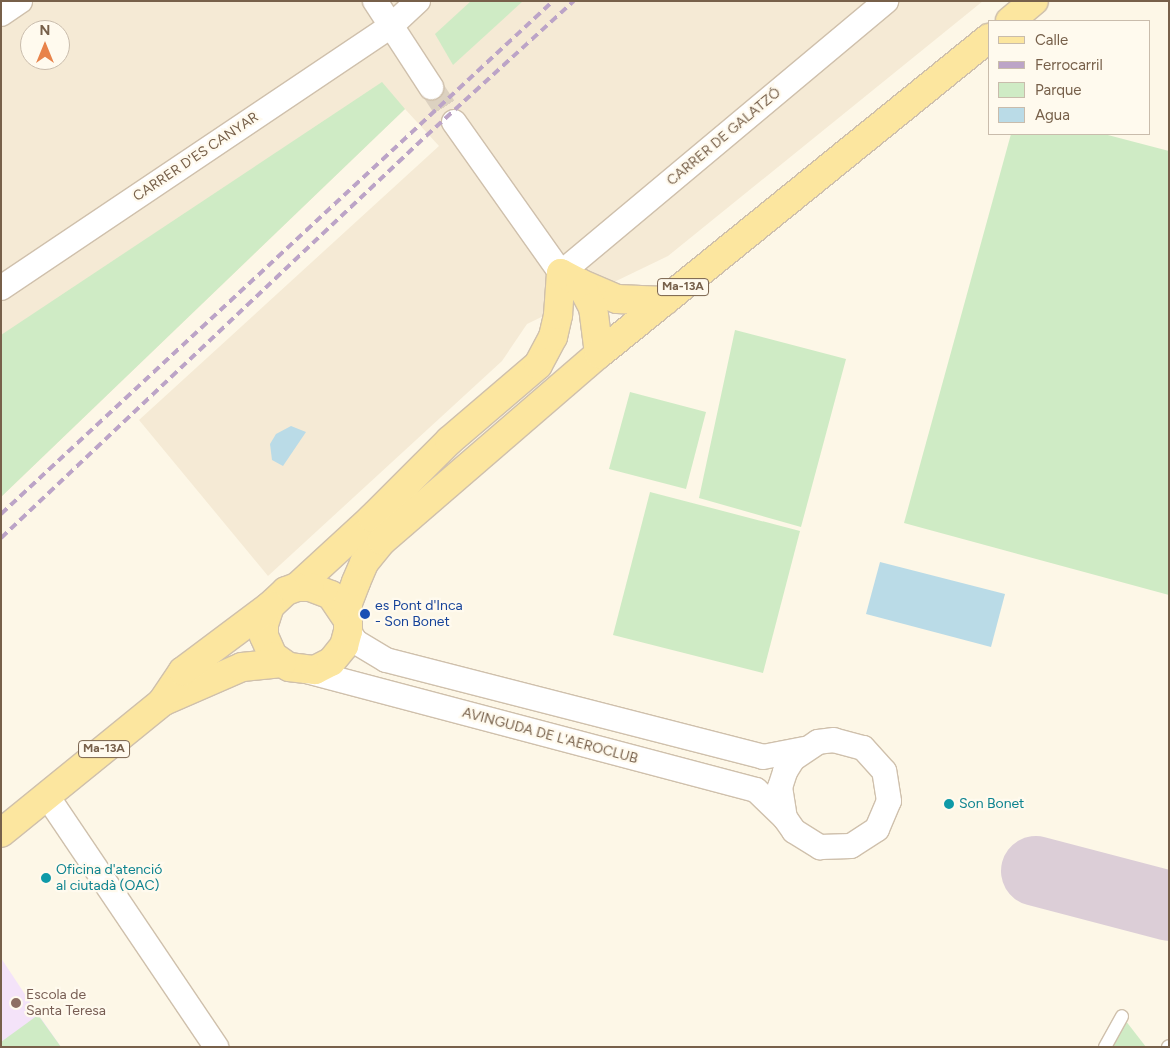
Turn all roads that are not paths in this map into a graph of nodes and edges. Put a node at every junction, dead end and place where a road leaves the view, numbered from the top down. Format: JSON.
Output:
{"nodes":[{"id":1,"x":20,"y":1,"type":"edge"},
{"id":2,"x":375,"y":1,"type":"edge"},
{"id":3,"x":418,"y":1,"type":"edge"},
{"id":4,"x":886,"y":1,"type":"edge"},
{"id":5,"x":1034,"y":1,"type":"edge"},
{"id":6,"x":1,"y":14,"type":"edge"},
{"id":7,"x":1011,"y":20,"type":"edge"},
{"id":8,"x":391,"y":26,"type":"junction"},
{"id":9,"x":988,"y":39,"type":"edge"},
{"id":10,"x":431,"y":87,"type":"tunnel mouth"},
{"id":11,"x":454,"y":122,"type":"tunnel mouth"},
{"id":12,"x":571,"y":278,"type":"junction"},
{"id":13,"x":1,"y":288,"type":"edge"},
{"id":14,"x":665,"y":301,"type":"junction"},
{"id":15,"x":599,"y":354,"type":"junction"},
{"id":16,"x":382,"y":541,"type":"junction"},
{"id":17,"x":303,"y":587,"type":"junction"},
{"id":18,"x":270,"y":606,"type":"junction"},
{"id":19,"x":348,"y":625,"type":"junction"},
{"id":20,"x":294,"y":667,"type":"junction"},
{"id":21,"x":162,"y":702,"type":"junction"},
{"id":22,"x":804,"y":749,"type":"junction"},
{"id":23,"x":47,"y":796,"type":"junction"},
{"id":24,"x":785,"y":818,"type":"junction"},
{"id":25,"x":1,"y":833,"type":"edge"},
{"id":26,"x":1122,"y":1016,"type":"dead end"},
{"id":27,"x":216,"y":1047,"type":"edge"},
{"id":28,"x":1105,"y":1047,"type":"edge"}],
"edges":[{"from":1,"to":6,"type":"street"},
{"from":2,"to":8,"type":"street"},
{"from":3,"to":8,"type":"street","name":"CARRER D'ES CANYAR"},
{"from":4,"to":12,"type":"street","name":"CARRER DE GALATZÓ"},
{"from":5,"to":7,"type":"main road"},
{"from":8,"to":10,"type":"street"},
{"from":8,"to":13,"type":"street","name":"CARRER D'ES CANYAR"},
{"from":9,"to":14,"type":"main road","number":"Ma-13A"},
{"from":11,"to":12,"type":"street"},
{"from":12,"to":14,"type":"main road"},
{"from":12,"to":15,"type":"main road"},
{"from":12,"to":17,"type":"main road"},
{"from":14,"to":15,"type":"main road","number":"Ma-13A"},
{"from":15,"to":16,"type":"main road","number":"Ma-13A"},
{"from":16,"to":17,"type":"main road","number":"Ma-13A"},
{"from":16,"to":19,"type":"main road"},
{"from":17,"to":18,"type":"main road","number":"Ma-13A"},
{"from":17,"to":19,"type":"main road"},
{"from":18,"to":20,"type":"main road"},
{"from":18,"to":21,"type":"main road","number":"Ma-13A"},
{"from":19,"to":20,"type":"main road","number":"Ma-13A"},
{"from":19,"to":22,"type":"street","name":"AVINGUDA DE L'AEROCLUB"},
{"from":20,"to":21,"type":"main road","number":"Ma-13A"},
{"from":20,"to":24,"type":"street","name":"AVINGUDA DE L'AEROCLUB"},
{"from":21,"to":23,"type":"main road","number":"Ma-13A"},
{"from":22,"to":24,"type":"street"},
{"from":22,"to":24,"type":"street","name":"AVINGUDA DE L'AEROCLUB"},
{"from":23,"to":25,"type":"main road","number":"Ma-13A"},
{"from":23,"to":27,"type":"street"},
{"from":26,"to":28,"type":"lane"}]}
